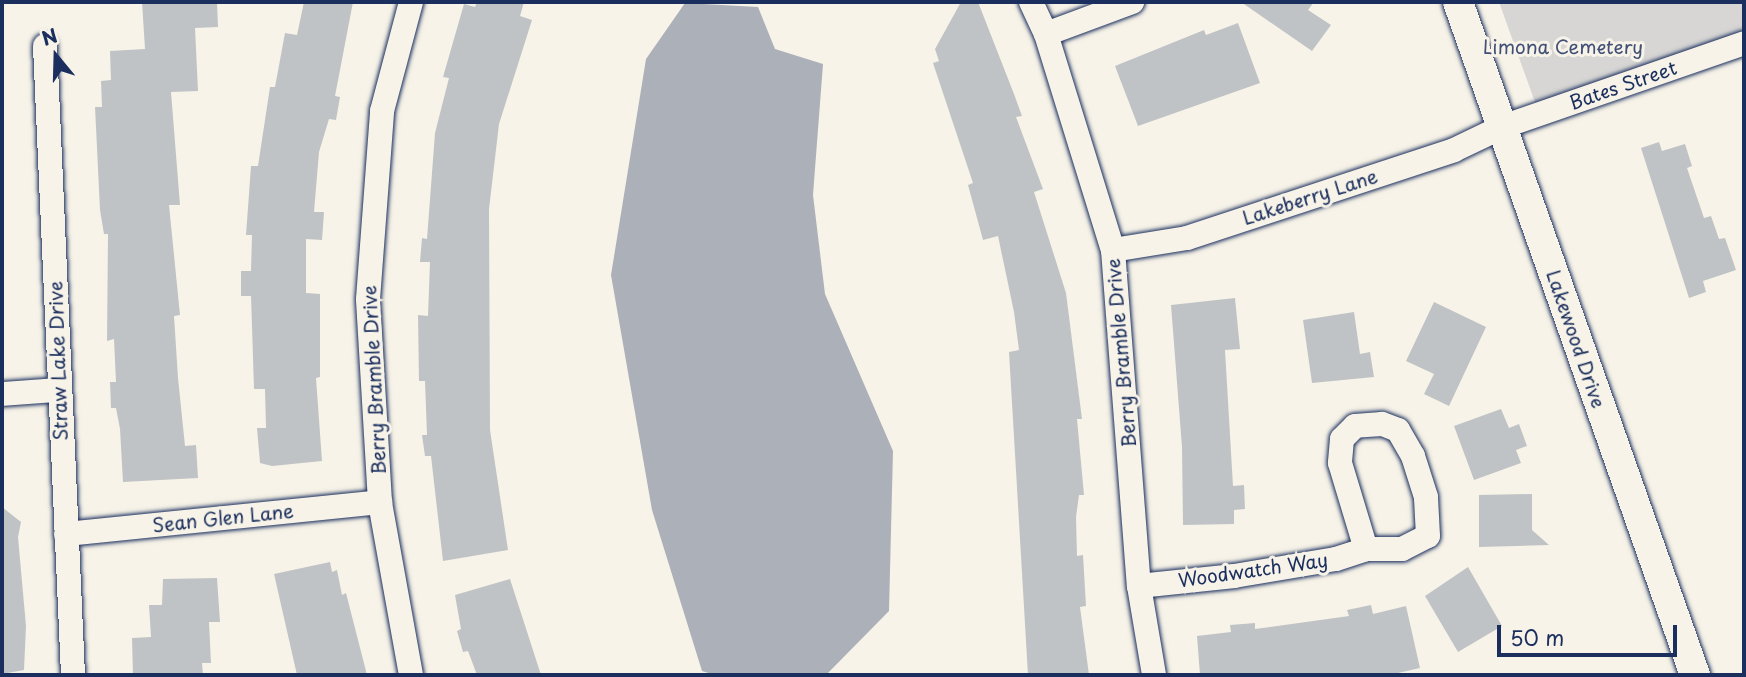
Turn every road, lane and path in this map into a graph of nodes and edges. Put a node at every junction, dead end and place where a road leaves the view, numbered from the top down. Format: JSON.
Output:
{"nodes":[{"id":1,"x":411,"y":2,"type":"edge"},
{"id":2,"x":1031,"y":2,"type":"edge"},
{"id":3,"x":1132,"y":2,"type":"edge"},
{"id":4,"x":1458,"y":2,"type":"edge"},
{"id":5,"x":1046,"y":34,"type":"junction"},
{"id":6,"x":1744,"y":43,"type":"edge"},
{"id":7,"x":45,"y":46,"type":"dead end"},
{"id":8,"x":1502,"y":127,"type":"junction"},
{"id":9,"x":1113,"y":250,"type":"junction"},
{"id":10,"x":57,"y":390,"type":"junction"},
{"id":11,"x":2,"y":394,"type":"edge"},
{"id":12,"x":380,"y":502,"type":"junction"},
{"id":13,"x":66,"y":534,"type":"junction"},
{"id":14,"x":1366,"y":549,"type":"junction"},
{"id":15,"x":1139,"y":586,"type":"junction"},
{"id":16,"x":73,"y":675,"type":"edge"},
{"id":17,"x":411,"y":675,"type":"edge"},
{"id":18,"x":1154,"y":675,"type":"edge"},
{"id":19,"x":1695,"y":675,"type":"edge"}],
"edges":[{"from":1,"to":12,"type":"street","name":"Berry Bramble Drive"},
{"from":2,"to":5,"type":"street","name":"Berry Bramble Drive"},
{"from":3,"to":5,"type":"street"},
{"from":4,"to":8,"type":"street","name":"Lakewood Drive"},
{"from":5,"to":9,"type":"street","name":"Berry Bramble Drive"},
{"from":6,"to":8,"type":"street","name":"Bates Street"},
{"from":7,"to":10,"type":"street","name":"Straw Lake Drive"},
{"from":8,"to":9,"type":"street","name":"Lakeberry Lane"},
{"from":8,"to":19,"type":"street","name":"Lakewood Drive"},
{"from":9,"to":15,"type":"street","name":"Berry Bramble Drive"},
{"from":10,"to":11,"type":"street"},
{"from":10,"to":13,"type":"street","name":"Straw Lake Drive"},
{"from":12,"to":13,"type":"street","name":"Sean Glen Lane"},
{"from":12,"to":17,"type":"street","name":"Berry Bramble Drive"},
{"from":13,"to":16,"type":"street","name":"Straw Lake Drive"},
{"from":14,"to":14,"type":"street","name":"Woodwatch Way"},
{"from":14,"to":15,"type":"street","name":"Woodwatch Way"},
{"from":15,"to":18,"type":"street","name":"Berry Bramble Drive"}]}
